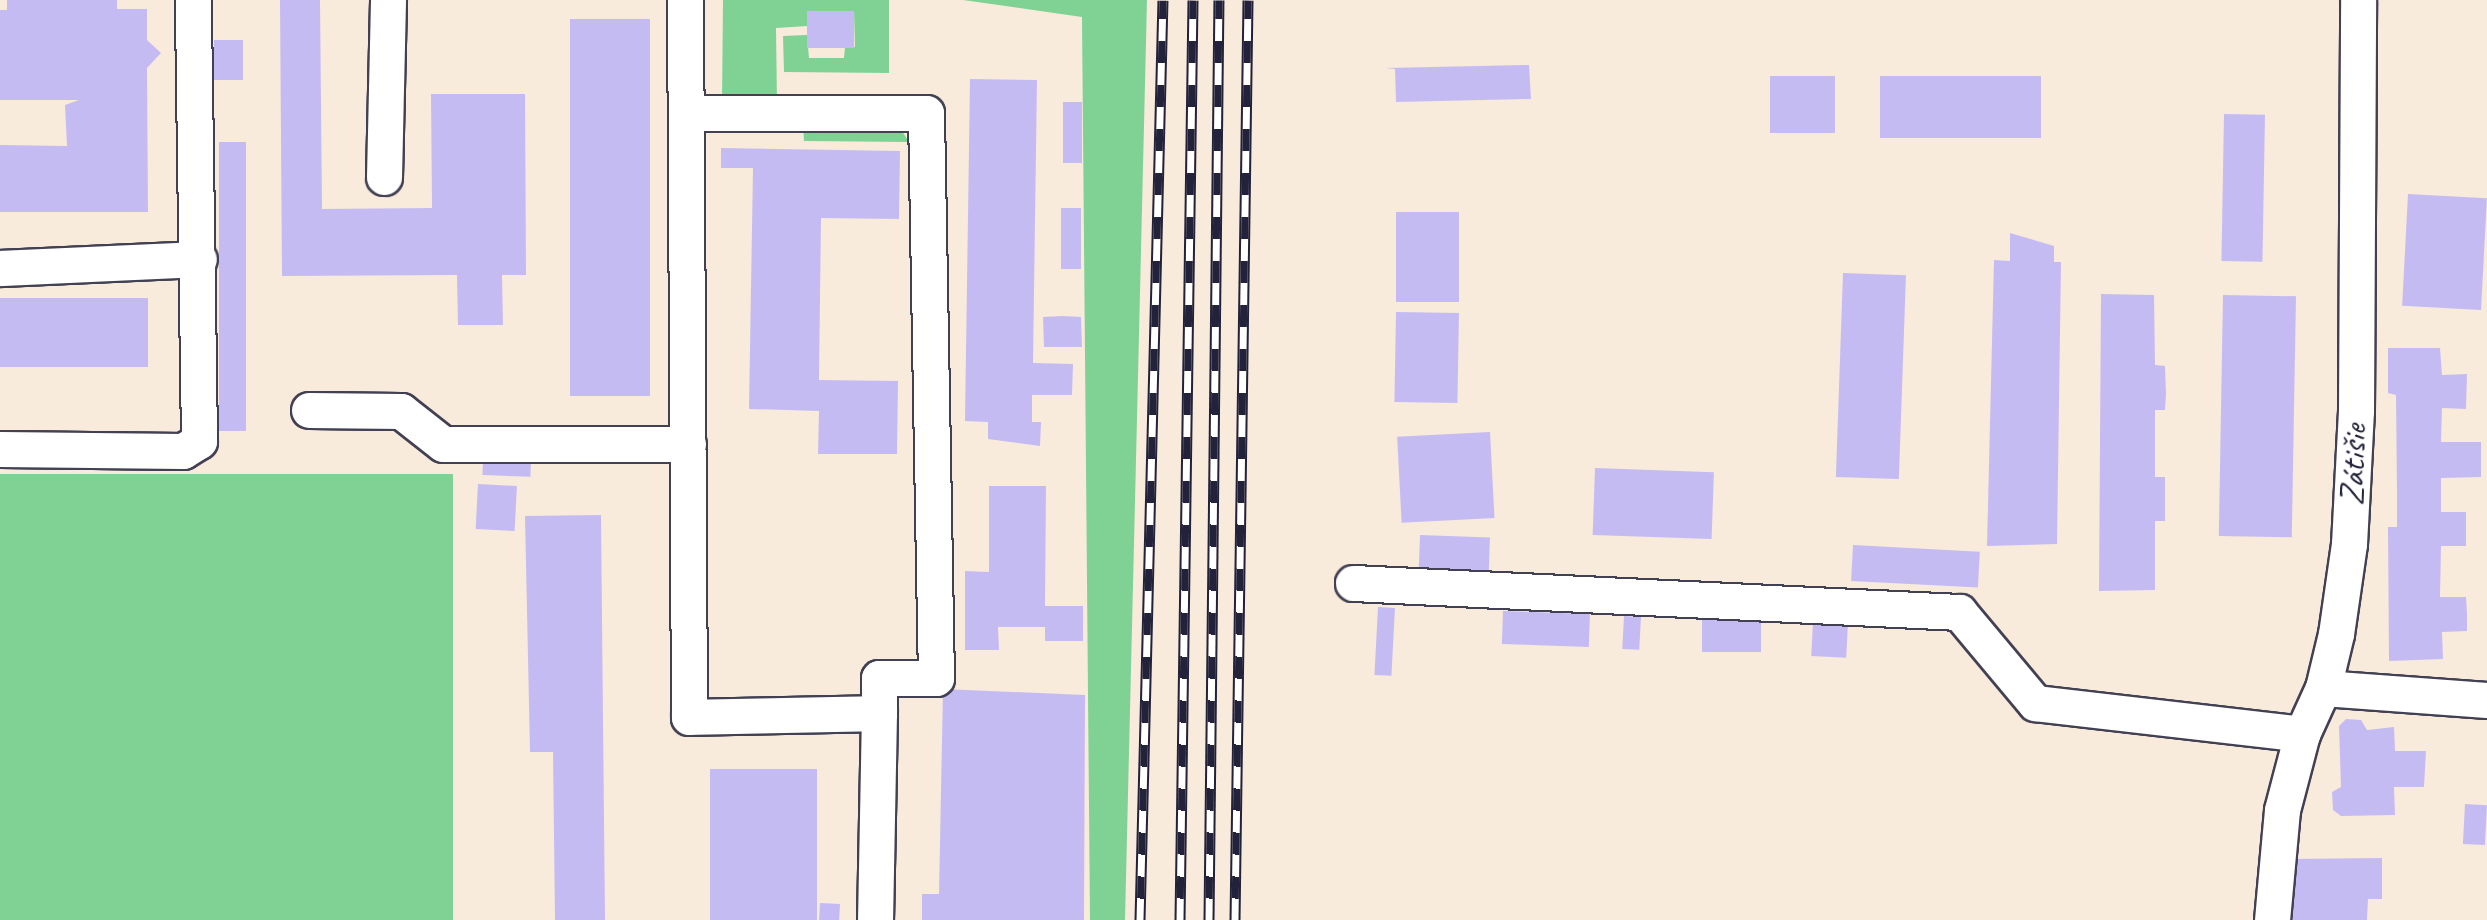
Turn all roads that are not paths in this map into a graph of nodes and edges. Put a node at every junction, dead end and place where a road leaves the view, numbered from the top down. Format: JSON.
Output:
{"nodes":[{"id":1,"x":193,"y":0,"type":"edge"},
{"id":2,"x":388,"y":0,"type":"edge"},
{"id":3,"x":685,"y":0,"type":"edge"},
{"id":4,"x":2358,"y":0,"type":"edge"},
{"id":5,"x":686,"y":113,"type":"junction"},
{"id":6,"x":384,"y":178,"type":"dead end"},
{"id":7,"x":199,"y":259,"type":"junction"},
{"id":8,"x":0,"y":268,"type":"edge"},
{"id":9,"x":309,"y":410,"type":"dead end"},
{"id":10,"x":688,"y":444,"type":"junction"},
{"id":11,"x":0,"y":448,"type":"edge"},
{"id":12,"x":1354,"y":583,"type":"dead end"},
{"id":13,"x":2323,"y":688,"type":"junction"},
{"id":14,"x":2487,"y":700,"type":"edge"},
{"id":15,"x":879,"y":712,"type":"junction"},
{"id":16,"x":2302,"y":734,"type":"junction"},
{"id":17,"x":875,"y":920,"type":"edge"},
{"id":18,"x":2272,"y":920,"type":"edge"}],
"edges":[{"from":1,"to":7,"type":"street"},
{"from":2,"to":6,"type":"street"},
{"from":3,"to":5,"type":"street"},
{"from":4,"to":13,"type":"street","name":"Zátišie"},
{"from":5,"to":10,"type":"street"},
{"from":5,"to":15,"type":"street"},
{"from":7,"to":8,"type":"street"},
{"from":7,"to":11,"type":"street"},
{"from":9,"to":10,"type":"street"},
{"from":10,"to":15,"type":"street"},
{"from":12,"to":16,"type":"street"},
{"from":13,"to":14,"type":"street"},
{"from":13,"to":16,"type":"street","name":"Zátišie"},
{"from":15,"to":17,"type":"street"},
{"from":16,"to":18,"type":"street","name":"Zátišie"}]}
